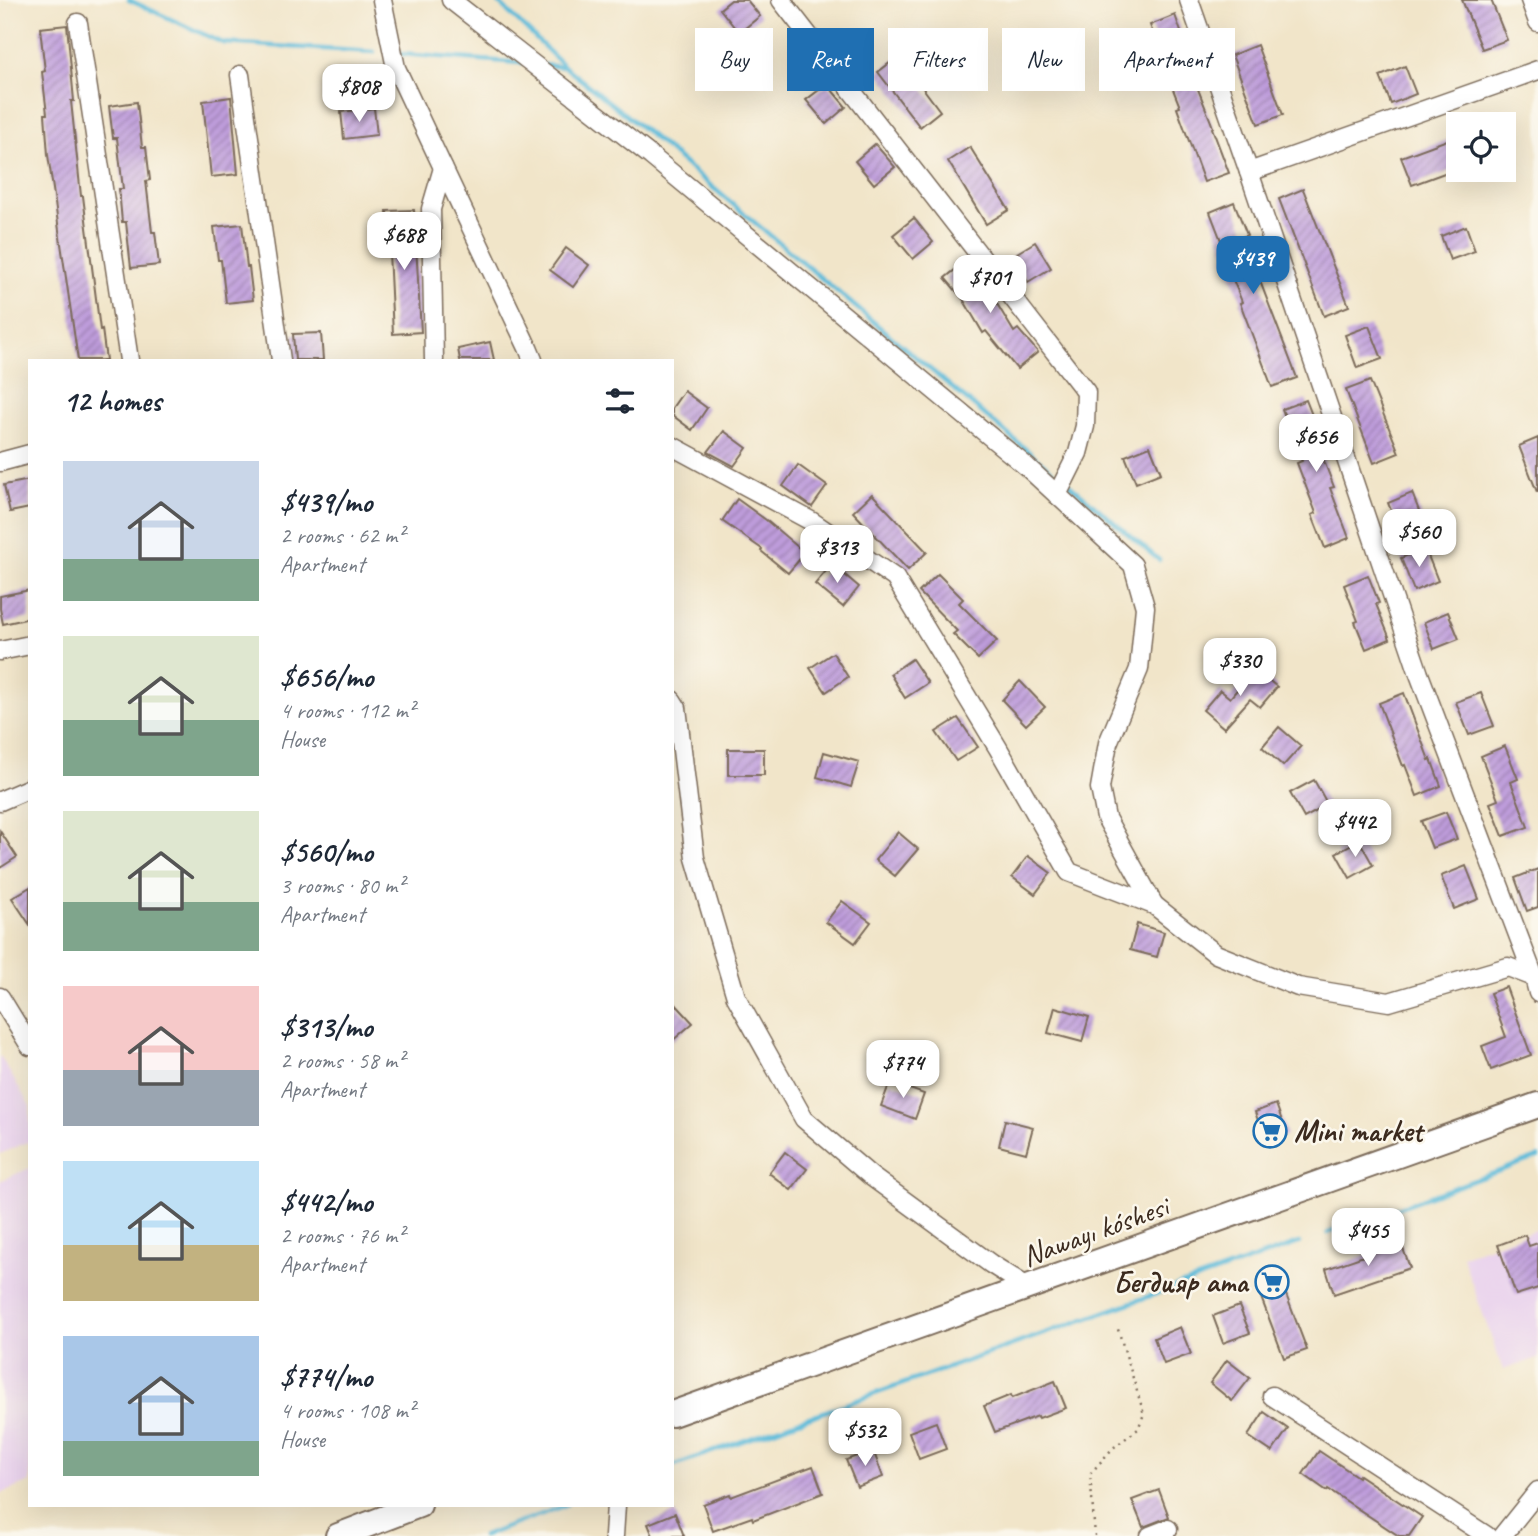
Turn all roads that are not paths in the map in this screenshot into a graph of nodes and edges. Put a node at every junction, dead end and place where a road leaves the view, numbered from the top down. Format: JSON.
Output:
{"nodes":[{"id":1,"x":382,"y":0,"type":"edge"},
{"id":2,"x":451,"y":0,"type":"edge"},
{"id":3,"x":781,"y":0,"type":"edge"},
{"id":4,"x":1189,"y":0,"type":"edge"},
{"id":5,"x":1530,"y":0,"type":"edge"},
{"id":6,"x":1538,"y":22,"type":"edge"},
{"id":7,"x":78,"y":23,"type":"dead end"},
{"id":8,"x":1538,"y":70,"type":"edge"},
{"id":9,"x":240,"y":75,"type":"dead end"},
{"id":10,"x":443,"y":168,"type":"junction"},
{"id":11,"x":1249,"y":172,"type":"junction"},
{"id":12,"x":129,"y":359,"type":"edge"},
{"id":13,"x":281,"y":359,"type":"edge"},
{"id":14,"x":434,"y":359,"type":"edge"},
{"id":15,"x":533,"y":359,"type":"edge"},
{"id":16,"x":674,"y":447,"type":"edge"},
{"id":17,"x":28,"y":455,"type":"edge"},
{"id":18,"x":0,"y":462,"type":"edge"},
{"id":19,"x":1057,"y":495,"type":"junction"},
{"id":20,"x":28,"y":645,"type":"edge"},
{"id":21,"x":0,"y":651,"type":"edge"},
{"id":22,"x":674,"y":703,"type":"edge"},
{"id":23,"x":678,"y":770,"type":"edge"},
{"id":24,"x":28,"y":789,"type":"edge"},
{"id":25,"x":0,"y":801,"type":"edge"},
{"id":26,"x":1154,"y":905,"type":"junction"},
{"id":27,"x":1536,"y":985,"type":"edge"},
{"id":28,"x":0,"y":997,"type":"edge"},
{"id":29,"x":28,"y":1043,"type":"edge"},
{"id":30,"x":1538,"y":1105,"type":"edge"},
{"id":31,"x":1029,"y":1288,"type":"junction"},
{"id":32,"x":1272,"y":1396,"type":"dead end"},
{"id":33,"x":674,"y":1413,"type":"edge"},
{"id":34,"x":1538,"y":1490,"type":"edge"},
{"id":35,"x":414,"y":1507,"type":"edge"},
{"id":36,"x":616,"y":1507,"type":"edge"},
{"id":37,"x":1168,"y":1529,"type":"dead end"},
{"id":38,"x":338,"y":1536,"type":"edge"},
{"id":39,"x":614,"y":1536,"type":"edge"},
{"id":40,"x":1150,"y":1536,"type":"edge"},
{"id":41,"x":1487,"y":1536,"type":"edge"},
{"id":42,"x":1502,"y":1536,"type":"edge"}],
"edges":[{"from":1,"to":10,"type":"street"},
{"from":2,"to":19,"type":"street"},
{"from":3,"to":19,"type":"street"},
{"from":4,"to":11,"type":"street"},
{"from":5,"to":6,"type":"street"},
{"from":7,"to":12,"type":"street"},
{"from":8,"to":11,"type":"street"},
{"from":9,"to":13,"type":"street"},
{"from":10,"to":14,"type":"street"},
{"from":10,"to":15,"type":"street"},
{"from":11,"to":27,"type":"street"},
{"from":16,"to":26,"type":"street"},
{"from":17,"to":18,"type":"street"},
{"from":19,"to":26,"type":"street"},
{"from":20,"to":21,"type":"street"},
{"from":22,"to":23,"type":"street"},
{"from":23,"to":31,"type":"street"},
{"from":24,"to":25,"type":"street"},
{"from":26,"to":27,"type":"street"},
{"from":28,"to":29,"type":"street"},
{"from":30,"to":31,"type":"main road","name":"Nawayı kóshesi"},
{"from":31,"to":33,"type":"main road","name":"Nawayı kóshesi"},
{"from":32,"to":41,"type":"street"},
{"from":34,"to":42,"type":"street"},
{"from":35,"to":38,"type":"main road"},
{"from":36,"to":39,"type":"street"},
{"from":37,"to":40,"type":"street"}]}
